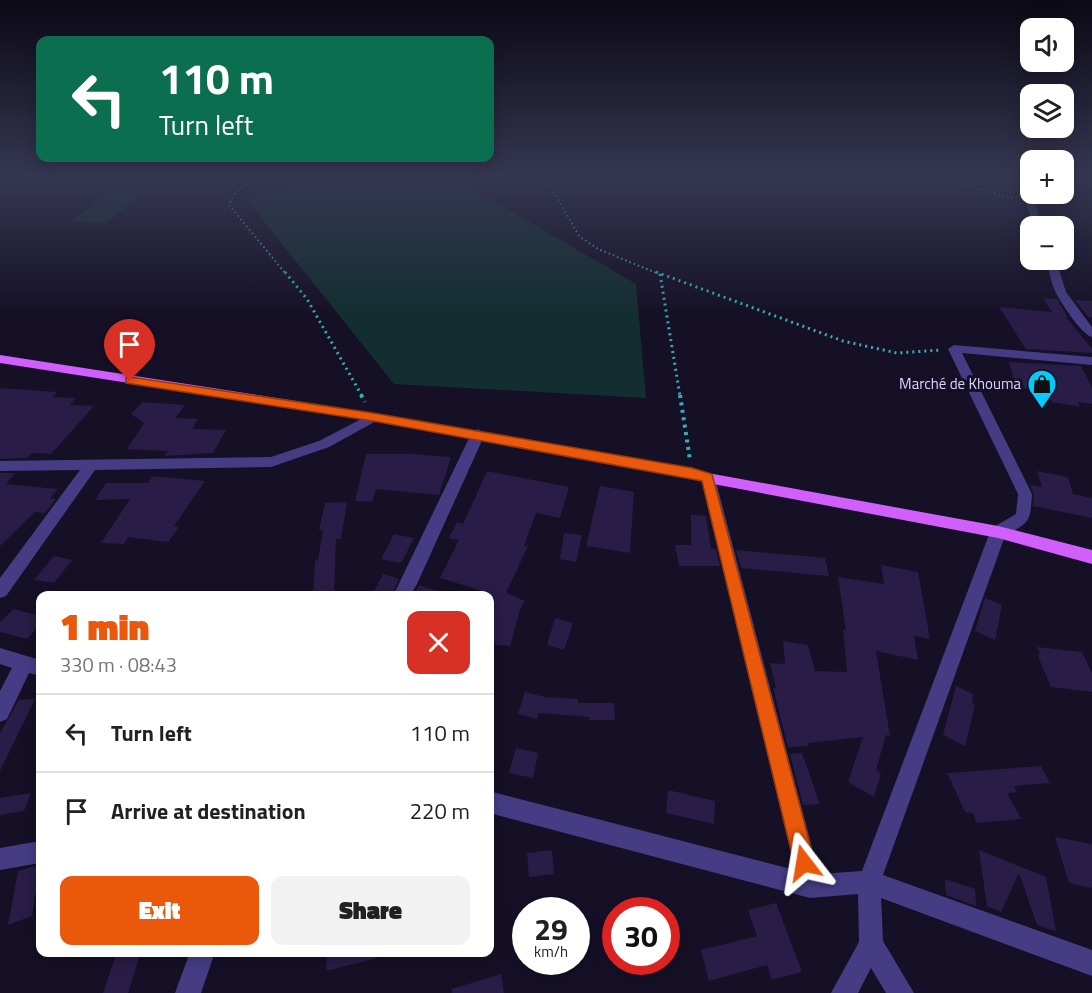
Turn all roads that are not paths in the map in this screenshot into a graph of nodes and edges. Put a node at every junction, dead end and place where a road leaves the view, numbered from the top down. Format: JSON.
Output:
{"nodes":[{"id":1,"x":1054,"y":270,"type":"edge"},
{"id":2,"x":1092,"y":334,"type":"edge"},
{"id":3,"x":0,"y":359,"type":"edge"},
{"id":4,"x":1092,"y":361,"type":"edge"},
{"id":5,"x":373,"y":417,"type":"junction"},
{"id":6,"x":478,"y":434,"type":"junction"},
{"id":7,"x":91,"y":465,"type":"junction"},
{"id":8,"x":0,"y":466,"type":"edge"},
{"id":9,"x":700,"y":475,"type":"junction"},
{"id":10,"x":998,"y":531,"type":"junction"},
{"id":11,"x":1092,"y":557,"type":"edge"},
{"id":12,"x":0,"y":591,"type":"edge"},
{"id":13,"x":404,"y":591,"type":"edge"},
{"id":14,"x":0,"y":656,"type":"edge"},
{"id":15,"x":32,"y":665,"type":"edge"},
{"id":16,"x":0,"y":712,"type":"edge"},
{"id":17,"x":494,"y":802,"type":"edge"},
{"id":18,"x":36,"y":853,"type":"edge"},
{"id":19,"x":0,"y":859,"type":"edge"},
{"id":20,"x":869,"y":882,"type":"junction"},
{"id":21,"x":810,"y":886,"type":"junction"},
{"id":22,"x":871,"y":944,"type":"junction"},
{"id":23,"x":201,"y":957,"type":"edge"},
{"id":24,"x":1092,"y":963,"type":"edge"},
{"id":25,"x":188,"y":993,"type":"edge"},
{"id":26,"x":844,"y":993,"type":"edge"},
{"id":27,"x":901,"y":993,"type":"edge"}],
"edges":[{"from":1,"to":2,"type":"street"},
{"from":3,"to":5,"type":"main road"},
{"from":4,"to":10,"type":"street"},
{"from":5,"to":6,"type":"main road"},
{"from":5,"to":7,"type":"street"},
{"from":6,"to":9,"type":"main road"},
{"from":6,"to":13,"type":"street"},
{"from":7,"to":8,"type":"street"},
{"from":7,"to":12,"type":"street"},
{"from":9,"to":10,"type":"main road"},
{"from":9,"to":21,"type":"street"},
{"from":10,"to":11,"type":"main road"},
{"from":10,"to":20,"type":"street"},
{"from":14,"to":15,"type":"street"},
{"from":15,"to":16,"type":"street"},
{"from":17,"to":21,"type":"street"},
{"from":18,"to":19,"type":"street"},
{"from":20,"to":21,"type":"street"},
{"from":20,"to":22,"type":"street"},
{"from":20,"to":24,"type":"street"},
{"from":22,"to":26,"type":"street"},
{"from":22,"to":27,"type":"street"},
{"from":23,"to":25,"type":"street"}]}
